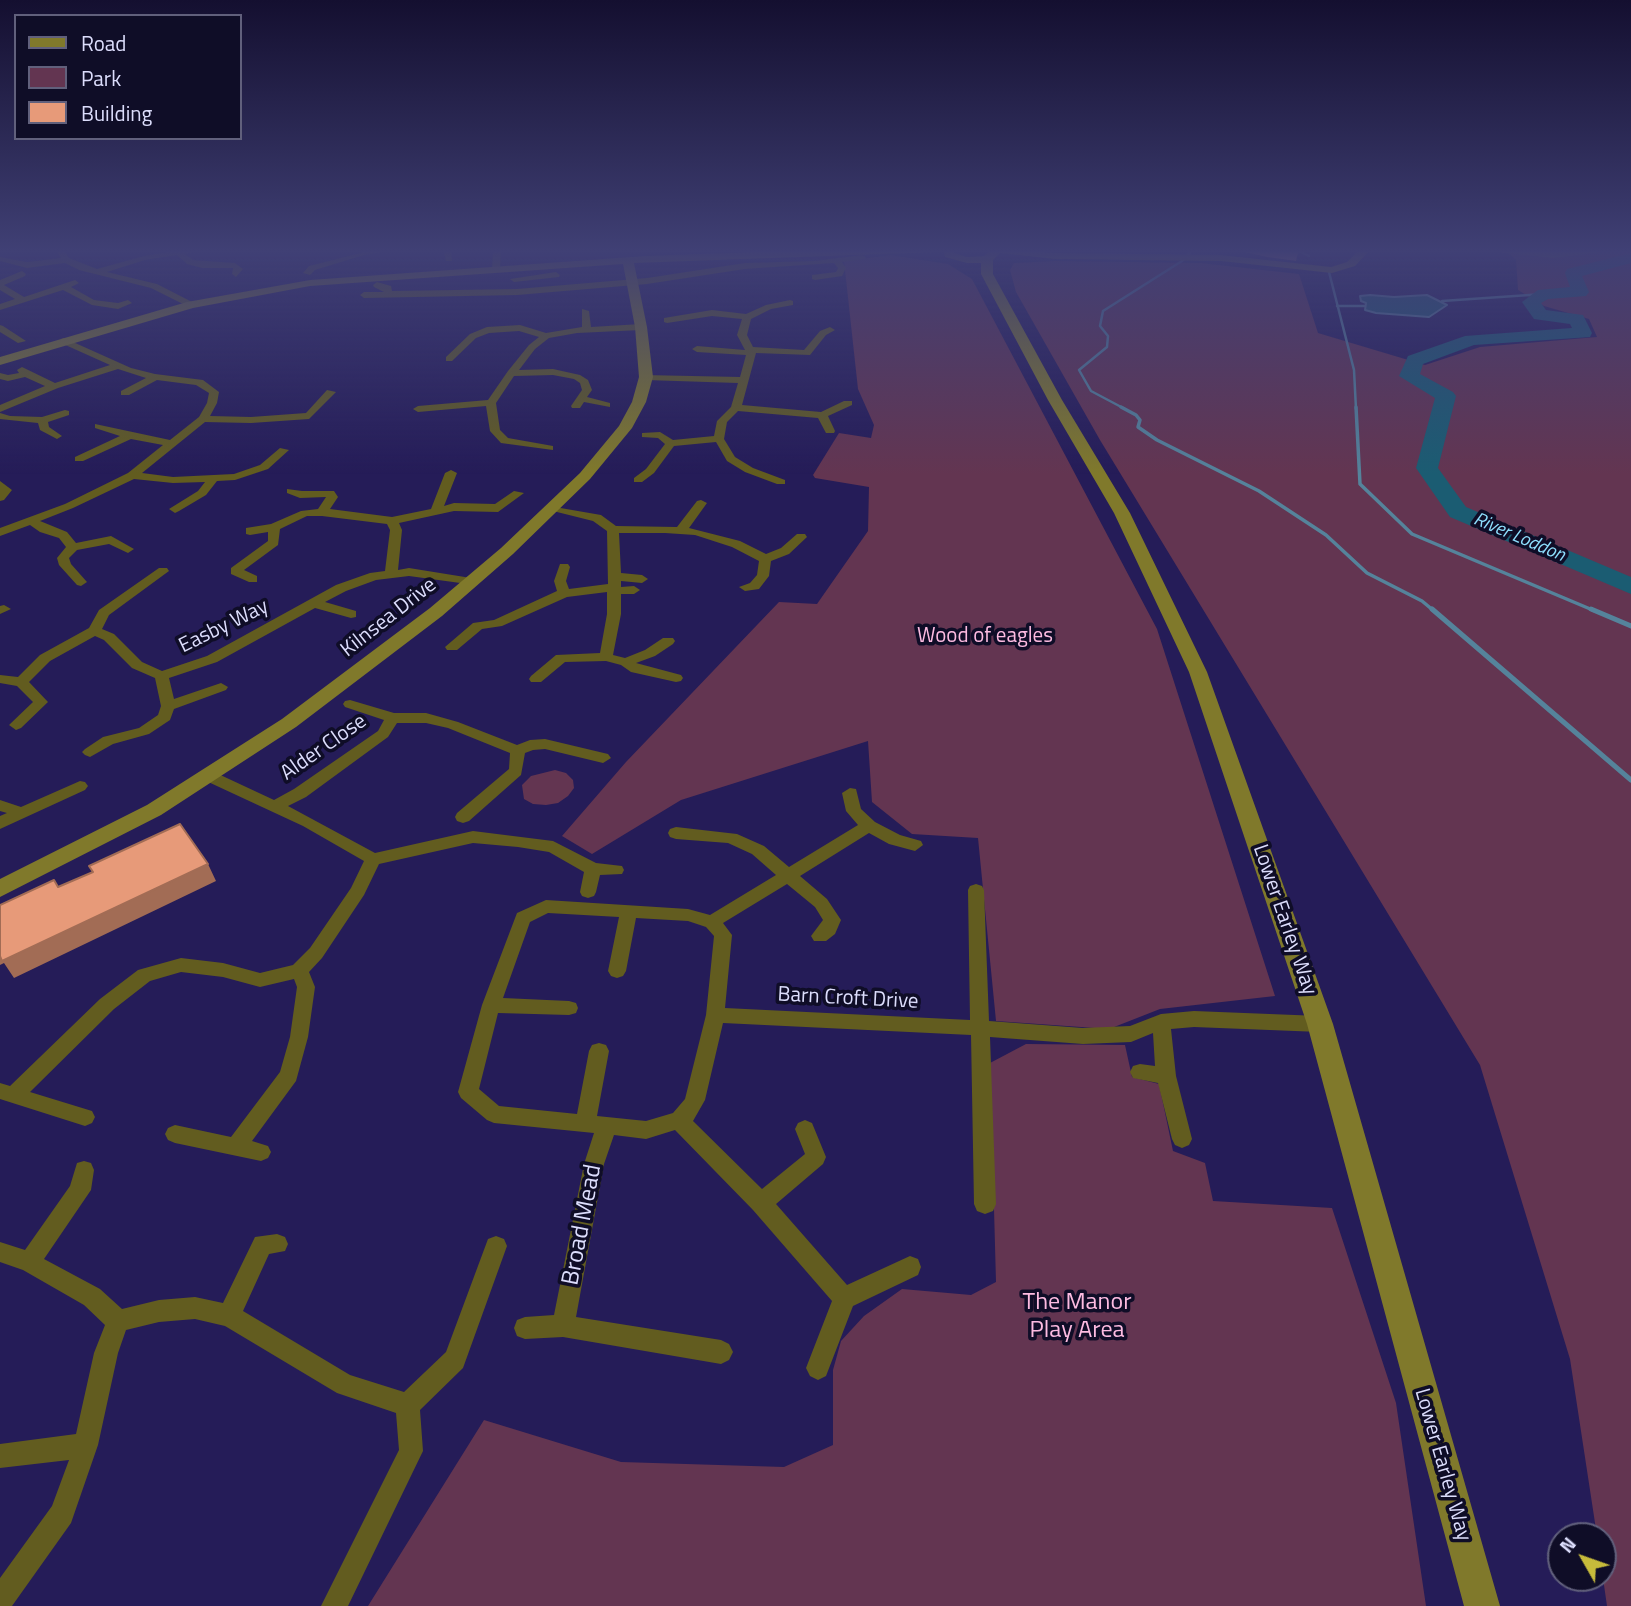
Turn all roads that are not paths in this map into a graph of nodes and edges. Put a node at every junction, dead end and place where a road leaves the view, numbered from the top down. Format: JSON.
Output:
{"nodes":[{"id":1,"x":124,"y":324,"type":"edge"},
{"id":2,"x":586,"y":324,"type":"edge"},
{"id":3,"x":641,"y":324,"type":"edge"},
{"id":4,"x":745,"y":324,"type":"edge"},
{"id":5,"x":1021,"y":324,"type":"edge"},
{"id":6,"x":641,"y":327,"type":"junction"},
{"id":7,"x":0,"y":328,"type":"edge"},
{"id":8,"x":587,"y":329,"type":"junction"},
{"id":9,"x":830,"y":330,"type":"dead end"},
{"id":10,"x":546,"y":336,"type":"junction"},
{"id":11,"x":21,"y":341,"type":"dead end"},
{"id":12,"x":64,"y":341,"type":"junction"},
{"id":13,"x":697,"y":349,"type":"dead end"},
{"id":14,"x":751,"y":351,"type":"junction"},
{"id":15,"x":468,"y":354,"type":"dead end"},
{"id":16,"x":0,"y":360,"type":"edge"},
{"id":17,"x":118,"y":366,"type":"junction"},
{"id":18,"x":511,"y":373,"type":"junction"},
{"id":19,"x":0,"y":376,"type":"edge"},
{"id":20,"x":155,"y":377,"type":"junction"},
{"id":21,"x":646,"y":377,"type":"junction"},
{"id":22,"x":742,"y":380,"type":"junction"},
{"id":23,"x":54,"y":386,"type":"junction"},
{"id":24,"x":331,"y":392,"type":"dead end"},
{"id":25,"x":125,"y":393,"type":"dead end"},
{"id":26,"x":424,"y":397,"type":"dead end"},
{"id":27,"x":491,"y":403,"type":"junction"},
{"id":28,"x":848,"y":403,"type":"dead end"},
{"id":29,"x":606,"y":405,"type":"dead end"},
{"id":30,"x":435,"y":407,"type":"junction"},
{"id":31,"x":736,"y":408,"type":"junction"},
{"id":32,"x":418,"y":409,"type":"dead end"},
{"id":33,"x":0,"y":410,"type":"edge"},
{"id":34,"x":65,"y":414,"type":"dead end"},
{"id":35,"x":822,"y":415,"type":"junction"},
{"id":36,"x":0,"y":416,"type":"edge"},
{"id":37,"x":309,"y":416,"type":"junction"},
{"id":38,"x":203,"y":419,"type":"junction"},
{"id":39,"x":43,"y":420,"type":"junction"},
{"id":40,"x":99,"y":426,"type":"dead end"},
{"id":41,"x":298,"y":428,"type":"dead end"},
{"id":42,"x":830,"y":431,"type":"dead end"},
{"id":43,"x":646,"y":435,"type":"dead end"},
{"id":44,"x":57,"y":436,"type":"dead end"},
{"id":45,"x":130,"y":436,"type":"junction"},
{"id":46,"x":719,"y":439,"type":"junction"},
{"id":47,"x":671,"y":443,"type":"junction"},
{"id":48,"x":173,"y":444,"type":"junction"},
{"id":49,"x":550,"y":448,"type":"dead end"},
{"id":50,"x":284,"y":450,"type":"dead end"},
{"id":51,"x":79,"y":458,"type":"dead end"},
{"id":52,"x":650,"y":471,"type":"junction"},
{"id":53,"x":451,"y":473,"type":"dead end"},
{"id":54,"x":132,"y":475,"type":"junction"},
{"id":55,"x":664,"y":475,"type":"dead end"},
{"id":56,"x":214,"y":478,"type":"junction"},
{"id":57,"x":638,"y":480,"type":"dead end"},
{"id":58,"x":781,"y":482,"type":"dead end"},
{"id":59,"x":0,"y":484,"type":"edge"},
{"id":60,"x":291,"y":491,"type":"dead end"},
{"id":61,"x":518,"y":493,"type":"dead end"},
{"id":62,"x":0,"y":498,"type":"edge"},
{"id":63,"x":701,"y":503,"type":"dead end"},
{"id":64,"x":553,"y":508,"type":"junction"},
{"id":65,"x":175,"y":509,"type":"dead end"},
{"id":66,"x":437,"y":509,"type":"junction"},
{"id":67,"x":322,"y":512,"type":"junction"},
{"id":68,"x":0,"y":518,"type":"edge"},
{"id":69,"x":32,"y":522,"type":"junction"},
{"id":70,"x":392,"y":522,"type":"junction"},
{"id":71,"x":274,"y":527,"type":"junction"},
{"id":72,"x":13,"y":528,"type":"junction"},
{"id":73,"x":612,"y":530,"type":"junction"},
{"id":74,"x":681,"y":530,"type":"junction"},
{"id":75,"x":250,"y":531,"type":"dead end"},
{"id":76,"x":0,"y":532,"type":"edge"},
{"id":77,"x":801,"y":537,"type":"dead end"},
{"id":78,"x":73,"y":547,"type":"junction"},
{"id":79,"x":128,"y":549,"type":"dead end"},
{"id":80,"x":765,"y":559,"type":"junction"},
{"id":81,"x":564,"y":567,"type":"dead end"},
{"id":82,"x":163,"y":571,"type":"dead end"},
{"id":83,"x":391,"y":573,"type":"junction"},
{"id":84,"x":253,"y":579,"type":"dead end"},
{"id":85,"x":642,"y":579,"type":"dead end"},
{"id":86,"x":81,"y":582,"type":"dead end"},
{"id":87,"x":471,"y":582,"type":"junction"},
{"id":88,"x":614,"y":584,"type":"junction"},
{"id":89,"x":745,"y":587,"type":"dead end"},
{"id":90,"x":634,"y":590,"type":"dead end"},
{"id":91,"x":564,"y":593,"type":"junction"},
{"id":92,"x":132,"y":595,"type":"junction"},
{"id":93,"x":148,"y":601,"type":"dead end"},
{"id":94,"x":313,"y":603,"type":"junction"},
{"id":95,"x":351,"y":614,"type":"dead end"},
{"id":96,"x":497,"y":623,"type":"junction"},
{"id":97,"x":93,"y":631,"type":"junction"},
{"id":98,"x":501,"y":639,"type":"dead end"},
{"id":99,"x":667,"y":641,"type":"dead end"},
{"id":100,"x":452,"y":647,"type":"dead end"},
{"id":101,"x":606,"y":657,"type":"junction"},
{"id":102,"x":626,"y":662,"type":"junction"},
{"id":103,"x":161,"y":676,"type":"junction"},
{"id":104,"x":676,"y":678,"type":"dead end"},
{"id":105,"x":0,"y":679,"type":"edge"},
{"id":106,"x":536,"y":679,"type":"dead end"},
{"id":107,"x":21,"y":682,"type":"junction"},
{"id":108,"x":221,"y":687,"type":"dead end"},
{"id":109,"x":350,"y":704,"type":"dead end"},
{"id":110,"x":166,"y":711,"type":"junction"},
{"id":111,"x":393,"y":718,"type":"junction"},
{"id":112,"x":181,"y":723,"type":"dead end"},
{"id":113,"x":16,"y":725,"type":"dead end"},
{"id":114,"x":518,"y":751,"type":"junction"},
{"id":115,"x":90,"y":752,"type":"dead end"},
{"id":116,"x":603,"y":758,"type":"dead end"},
{"id":117,"x":209,"y":776,"type":"junction"},
{"id":118,"x":79,"y":786,"type":"dead end"},
{"id":119,"x":850,"y":793,"type":"dead end"},
{"id":120,"x":0,"y":805,"type":"edge"},
{"id":121,"x":273,"y":807,"type":"junction"},
{"id":122,"x":21,"y":813,"type":"junction"},
{"id":123,"x":463,"y":817,"type":"dead end"},
{"id":124,"x":0,"y":823,"type":"edge"},
{"id":125,"x":870,"y":826,"type":"junction"},
{"id":126,"x":676,"y":833,"type":"dead end"},
{"id":127,"x":915,"y":845,"type":"dead end"},
{"id":128,"x":373,"y":859,"type":"junction"},
{"id":129,"x":593,"y":869,"type":"junction"},
{"id":130,"x":616,"y":870,"type":"dead end"},
{"id":131,"x":790,"y":875,"type":"junction"},
{"id":132,"x":0,"y":889,"type":"edge"},
{"id":133,"x":976,"y":890,"type":"dead end"},
{"id":134,"x":588,"y":892,"type":"dead end"},
{"id":135,"x":629,"y":912,"type":"junction"},
{"id":136,"x":712,"y":922,"type":"junction"},
{"id":137,"x":820,"y":936,"type":"dead end"},
{"id":138,"x":299,"y":971,"type":"junction"},
{"id":139,"x":617,"y":971,"type":"dead end"},
{"id":140,"x":491,"y":1005,"type":"junction"},
{"id":141,"x":569,"y":1008,"type":"dead end"},
{"id":142,"x":715,"y":1015,"type":"junction"},
{"id":143,"x":1161,"y":1022,"type":"junction"},
{"id":144,"x":1320,"y":1024,"type":"junction"},
{"id":145,"x":979,"y":1028,"type":"junction"},
{"id":146,"x":598,"y":1051,"type":"dead end"},
{"id":147,"x":1140,"y":1072,"type":"dead end"},
{"id":148,"x":1166,"y":1076,"type":"junction"},
{"id":149,"x":7,"y":1093,"type":"edge"},
{"id":150,"x":85,"y":1117,"type":"dead end"},
{"id":151,"x":679,"y":1120,"type":"junction"},
{"id":152,"x":596,"y":1125,"type":"junction"},
{"id":153,"x":805,"y":1129,"type":"dead end"},
{"id":154,"x":175,"y":1133,"type":"dead end"},
{"id":155,"x":1182,"y":1139,"type":"dead end"},
{"id":156,"x":236,"y":1146,"type":"junction"},
{"id":157,"x":261,"y":1152,"type":"dead end"},
{"id":158,"x":84,"y":1170,"type":"dead end"},
{"id":159,"x":761,"y":1203,"type":"junction"},
{"id":160,"x":985,"y":1204,"type":"dead end"},
{"id":161,"x":264,"y":1242,"type":"dead end"},
{"id":162,"x":496,"y":1246,"type":"dead end"},
{"id":163,"x":0,"y":1252,"type":"edge"},
{"id":164,"x":29,"y":1262,"type":"junction"},
{"id":165,"x":910,"y":1267,"type":"dead end"},
{"id":166,"x":844,"y":1298,"type":"junction"},
{"id":167,"x":229,"y":1316,"type":"junction"},
{"id":168,"x":118,"y":1321,"type":"junction"},
{"id":169,"x":563,"y":1325,"type":"junction"},
{"id":170,"x":526,"y":1328,"type":"dead end"},
{"id":171,"x":721,"y":1352,"type":"dead end"},
{"id":172,"x":818,"y":1368,"type":"dead end"},
{"id":173,"x":408,"y":1405,"type":"junction"},
{"id":174,"x":86,"y":1445,"type":"junction"},
{"id":175,"x":0,"y":1456,"type":"edge"},
{"id":176,"x":0,"y":1600,"type":"edge"},
{"id":177,"x":334,"y":1606,"type":"edge"},
{"id":178,"x":1482,"y":1606,"type":"edge"}],
"edges":[{"from":1,"to":12,"type":"street"},
{"from":2,"to":8,"type":"street"},
{"from":3,"to":6,"type":"street","name":"Kilnsea Drive"},
{"from":4,"to":14,"type":"street"},
{"from":5,"to":144,"type":"street","name":"Lower Earley Way"},
{"from":6,"to":8,"type":"street"},
{"from":6,"to":21,"type":"street","name":"Kilnsea Drive"},
{"from":7,"to":11,"type":"street"},
{"from":8,"to":10,"type":"street"},
{"from":9,"to":14,"type":"street"},
{"from":10,"to":15,"type":"street"},
{"from":10,"to":18,"type":"street"},
{"from":12,"to":16,"type":"street"},
{"from":12,"to":17,"type":"street"},
{"from":13,"to":14,"type":"street"},
{"from":14,"to":22,"type":"street"},
{"from":17,"to":20,"type":"street"},
{"from":17,"to":23,"type":"street"},
{"from":18,"to":27,"type":"street"},
{"from":18,"to":29,"type":"street"},
{"from":19,"to":23,"type":"street"},
{"from":20,"to":25,"type":"street"},
{"from":20,"to":38,"type":"street"},
{"from":21,"to":22,"type":"street"},
{"from":21,"to":64,"type":"street","name":"Kilnsea Drive"},
{"from":22,"to":31,"type":"street"},
{"from":23,"to":33,"type":"street"},
{"from":24,"to":37,"type":"street"},
{"from":26,"to":30,"type":"street"},
{"from":27,"to":30,"type":"street"},
{"from":27,"to":49,"type":"street"},
{"from":28,"to":35,"type":"street"},
{"from":30,"to":32,"type":"street"},
{"from":31,"to":35,"type":"street"},
{"from":31,"to":46,"type":"street"},
{"from":34,"to":39,"type":"street"},
{"from":35,"to":42,"type":"street"},
{"from":36,"to":39,"type":"street"},
{"from":37,"to":38,"type":"street"},
{"from":37,"to":41,"type":"street"},
{"from":38,"to":48,"type":"street"},
{"from":39,"to":44,"type":"street"},
{"from":40,"to":45,"type":"street"},
{"from":43,"to":47,"type":"street"},
{"from":45,"to":48,"type":"street"},
{"from":45,"to":51,"type":"street"},
{"from":46,"to":47,"type":"street"},
{"from":46,"to":58,"type":"street"},
{"from":47,"to":52,"type":"street"},
{"from":48,"to":54,"type":"street"},
{"from":50,"to":56,"type":"street"},
{"from":52,"to":55,"type":"street"},
{"from":52,"to":57,"type":"street"},
{"from":53,"to":66,"type":"street"},
{"from":54,"to":56,"type":"street"},
{"from":54,"to":69,"type":"street"},
{"from":56,"to":65,"type":"street"},
{"from":59,"to":62,"type":"street"},
{"from":60,"to":67,"type":"street"},
{"from":61,"to":66,"type":"street"},
{"from":63,"to":74,"type":"street"},
{"from":64,"to":73,"type":"street"},
{"from":64,"to":87,"type":"street","name":"Kilnsea Drive"},
{"from":66,"to":70,"type":"street"},
{"from":67,"to":70,"type":"street"},
{"from":67,"to":71,"type":"street"},
{"from":68,"to":72,"type":"street"},
{"from":69,"to":72,"type":"street"},
{"from":69,"to":78,"type":"street"},
{"from":70,"to":83,"type":"street"},
{"from":71,"to":75,"type":"street"},
{"from":71,"to":84,"type":"street"},
{"from":72,"to":76,"type":"street"},
{"from":73,"to":74,"type":"street"},
{"from":73,"to":88,"type":"street"},
{"from":74,"to":80,"type":"street"},
{"from":77,"to":80,"type":"street"},
{"from":78,"to":79,"type":"street"},
{"from":78,"to":86,"type":"street"},
{"from":80,"to":89,"type":"street"},
{"from":81,"to":91,"type":"street"},
{"from":82,"to":92,"type":"street"},
{"from":83,"to":87,"type":"street","name":"Easby Way"},
{"from":83,"to":94,"type":"street","name":"Easby Way"},
{"from":85,"to":88,"type":"street"},
{"from":87,"to":117,"type":"street","name":"Kilnsea Drive"},
{"from":88,"to":90,"type":"street"},
{"from":88,"to":91,"type":"street"},
{"from":88,"to":101,"type":"street"},
{"from":91,"to":96,"type":"street"},
{"from":92,"to":93,"type":"street"},
{"from":92,"to":97,"type":"street"},
{"from":94,"to":95,"type":"street"},
{"from":94,"to":103,"type":"street","name":"Easby Way"},
{"from":96,"to":98,"type":"street"},
{"from":96,"to":100,"type":"street"},
{"from":97,"to":103,"type":"street","name":"Easby Way"},
{"from":97,"to":107,"type":"street"},
{"from":99,"to":102,"type":"street"},
{"from":101,"to":102,"type":"street"},
{"from":101,"to":106,"type":"street"},
{"from":102,"to":104,"type":"street"},
{"from":103,"to":110,"type":"street"},
{"from":105,"to":107,"type":"street"},
{"from":107,"to":113,"type":"street"},
{"from":108,"to":110,"type":"street"},
{"from":109,"to":111,"type":"street","name":"Alder Close"},
{"from":110,"to":112,"type":"street"},
{"from":110,"to":115,"type":"street"},
{"from":111,"to":114,"type":"street","name":"Alder Close"},
{"from":111,"to":121,"type":"street","name":"Alder Close"},
{"from":114,"to":116,"type":"street"},
{"from":114,"to":123,"type":"street"},
{"from":117,"to":121,"type":"street"},
{"from":117,"to":132,"type":"street","name":"Kilnsea Drive"},
{"from":118,"to":122,"type":"street"},
{"from":119,"to":125,"type":"street"},
{"from":120,"to":122,"type":"street"},
{"from":121,"to":128,"type":"street"},
{"from":122,"to":124,"type":"street"},
{"from":125,"to":127,"type":"street"},
{"from":125,"to":131,"type":"street"},
{"from":126,"to":131,"type":"street"},
{"from":128,"to":129,"type":"street"},
{"from":128,"to":138,"type":"street"},
{"from":129,"to":130,"type":"street"},
{"from":129,"to":134,"type":"street"},
{"from":131,"to":136,"type":"street"},
{"from":131,"to":137,"type":"street"},
{"from":133,"to":145,"type":"street"},
{"from":135,"to":136,"type":"street"},
{"from":135,"to":139,"type":"street"},
{"from":135,"to":140,"type":"street"},
{"from":136,"to":142,"type":"street"},
{"from":138,"to":149,"type":"street"},
{"from":138,"to":156,"type":"street"},
{"from":140,"to":141,"type":"street"},
{"from":140,"to":152,"type":"street"},
{"from":142,"to":145,"type":"street","name":"Barn Croft Drive"},
{"from":142,"to":151,"type":"street"},
{"from":143,"to":144,"type":"street","name":"Barn Croft Drive"},
{"from":143,"to":145,"type":"street","name":"Barn Croft Drive"},
{"from":143,"to":148,"type":"street"},
{"from":144,"to":178,"type":"street","name":"Lower Earley Way"},
{"from":145,"to":160,"type":"street"},
{"from":146,"to":152,"type":"street","name":"Broad Mead"},
{"from":147,"to":148,"type":"street"},
{"from":148,"to":155,"type":"street"},
{"from":149,"to":150,"type":"street"},
{"from":151,"to":152,"type":"street"},
{"from":151,"to":159,"type":"street"},
{"from":152,"to":169,"type":"street","name":"Broad Mead"},
{"from":153,"to":159,"type":"street"},
{"from":154,"to":156,"type":"street"},
{"from":156,"to":157,"type":"street"},
{"from":158,"to":164,"type":"street"},
{"from":159,"to":166,"type":"street"},
{"from":161,"to":167,"type":"street"},
{"from":162,"to":173,"type":"street"},
{"from":163,"to":164,"type":"street"},
{"from":164,"to":168,"type":"street"},
{"from":165,"to":166,"type":"street"},
{"from":166,"to":172,"type":"street"},
{"from":167,"to":168,"type":"street"},
{"from":167,"to":173,"type":"street"},
{"from":168,"to":174,"type":"street"},
{"from":169,"to":170,"type":"street"},
{"from":169,"to":171,"type":"street"},
{"from":173,"to":177,"type":"street"},
{"from":174,"to":175,"type":"street"},
{"from":174,"to":176,"type":"street"}]}
